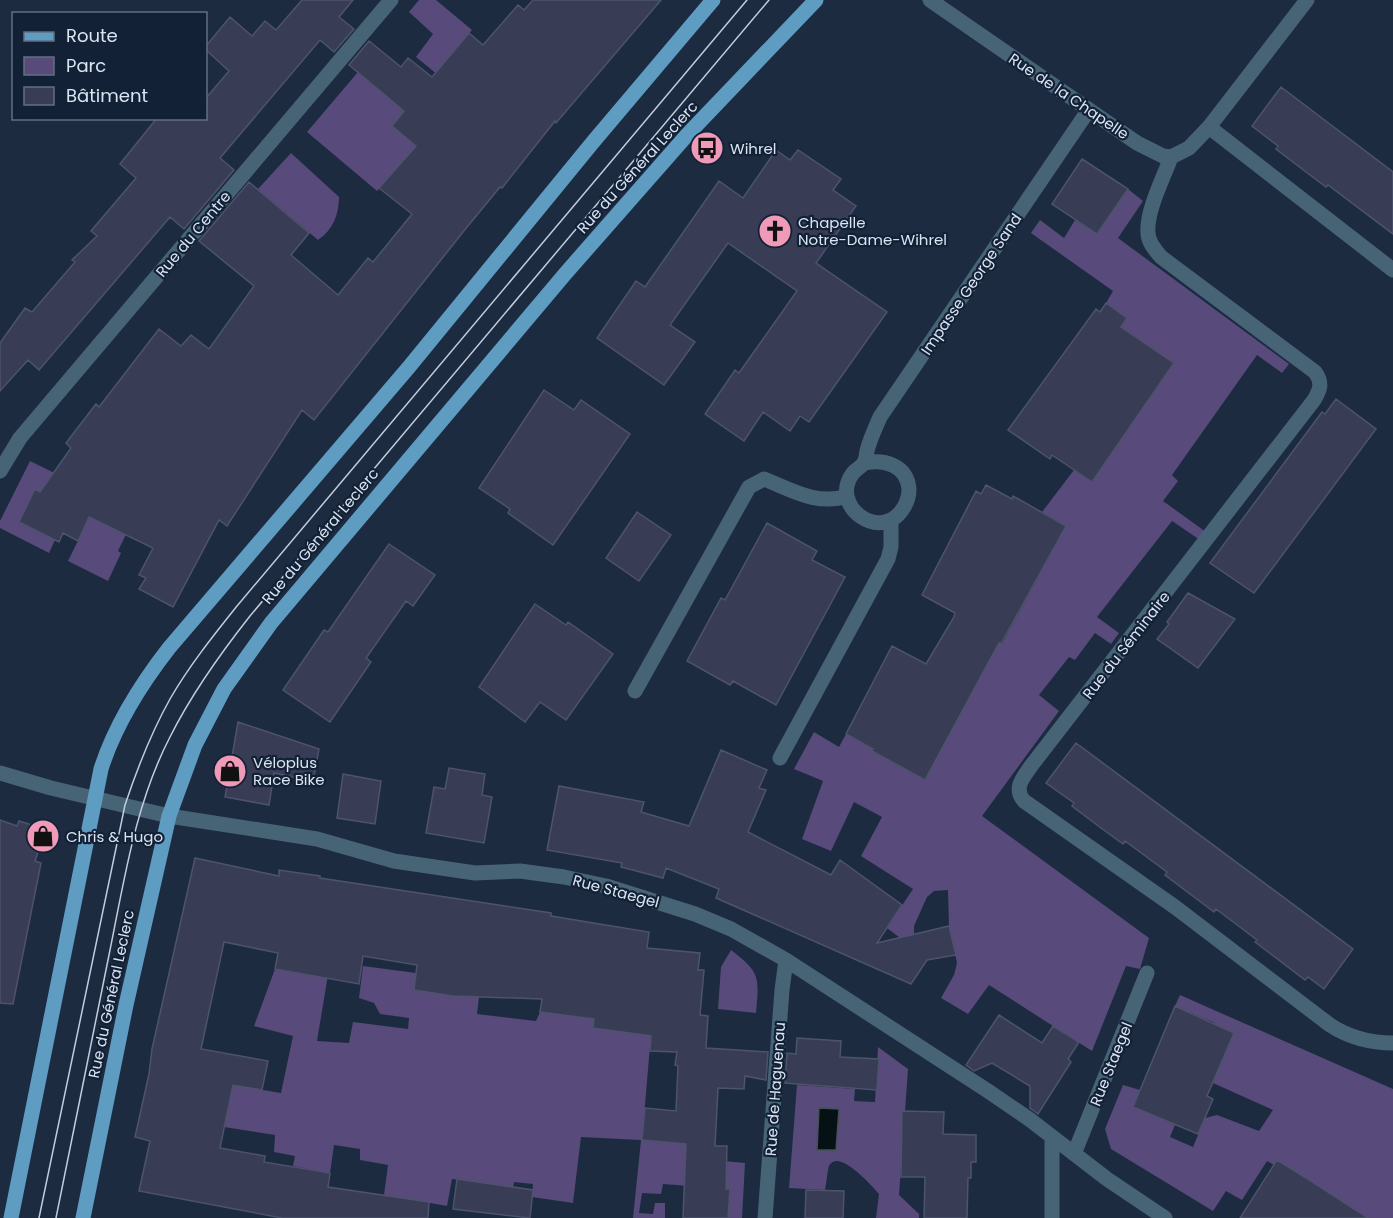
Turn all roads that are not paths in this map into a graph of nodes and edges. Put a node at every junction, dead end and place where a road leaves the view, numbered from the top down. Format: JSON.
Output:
{"nodes":[{"id":1,"x":391,"y":0,"type":"edge"},
{"id":2,"x":713,"y":0,"type":"edge"},
{"id":3,"x":816,"y":0,"type":"edge"},
{"id":4,"x":930,"y":0,"type":"edge"},
{"id":5,"x":1307,"y":0,"type":"edge"},
{"id":6,"x":1088,"y":111,"type":"junction"},
{"id":7,"x":1209,"y":127,"type":"junction"},
{"id":8,"x":1172,"y":157,"type":"junction"},
{"id":9,"x":1393,"y":270,"type":"edge"},
{"id":10,"x":865,"y":463,"type":"junction"},
{"id":11,"x":0,"y":471,"type":"edge"},
{"id":12,"x":847,"y":496,"type":"junction"},
{"id":13,"x":891,"y":520,"type":"junction"},
{"id":14,"x":635,"y":691,"type":"dead end"},
{"id":15,"x":780,"y":758,"type":"dead end"},
{"id":16,"x":0,"y":772,"type":"edge"},
{"id":17,"x":94,"y":798,"type":"junction"},
{"id":18,"x":169,"y":816,"type":"junction"},
{"id":19,"x":786,"y":960,"type":"junction"},
{"id":20,"x":1147,"y":973,"type":"dead end"},
{"id":21,"x":1393,"y":1043,"type":"edge"},
{"id":22,"x":1052,"y":1138,"type":"junction"},
{"id":23,"x":1074,"y":1154,"type":"junction"},
{"id":24,"x":87,"y":1217,"type":"edge"},
{"id":25,"x":11,"y":1218,"type":"edge"},
{"id":26,"x":765,"y":1218,"type":"edge"},
{"id":27,"x":1052,"y":1218,"type":"edge"},
{"id":28,"x":1165,"y":1218,"type":"edge"}],
"edges":[{"from":1,"to":11,"type":"street","name":"Rue du Centre"},
{"from":2,"to":17,"type":"main road"},
{"from":3,"to":18,"type":"main road","name":"Rue du Général Leclerc"},
{"from":4,"to":6,"type":"street","name":"Rue de la Chapelle"},
{"from":5,"to":7,"type":"street"},
{"from":6,"to":8,"type":"street","name":"Rue de la Chapelle"},
{"from":6,"to":10,"type":"street","name":"Impasse George Sand"},
{"from":7,"to":8,"type":"street"},
{"from":7,"to":9,"type":"street"},
{"from":8,"to":21,"type":"street","name":"Rue du Séminaire"},
{"from":10,"to":12,"type":"street","name":"Impasse George Sand"},
{"from":10,"to":13,"type":"street"},
{"from":12,"to":13,"type":"street"},
{"from":12,"to":14,"type":"street"},
{"from":13,"to":15,"type":"street"},
{"from":16,"to":17,"type":"street","name":"Rue Staegel"},
{"from":17,"to":18,"type":"street","name":"Rue Staegel"},
{"from":17,"to":25,"type":"main road"},
{"from":18,"to":19,"type":"street","name":"Rue Staegel"},
{"from":18,"to":24,"type":"main road","name":"Rue du Général Leclerc"},
{"from":19,"to":22,"type":"street","name":"Rue Staegel"},
{"from":19,"to":26,"type":"street","name":"Rue de Haguenau"},
{"from":20,"to":23,"type":"street","name":"Rue Staegel"},
{"from":22,"to":23,"type":"street","name":"Rue Staegel"},
{"from":22,"to":27,"type":"street"},
{"from":23,"to":28,"type":"street","name":"Rue Staegel"}]}
